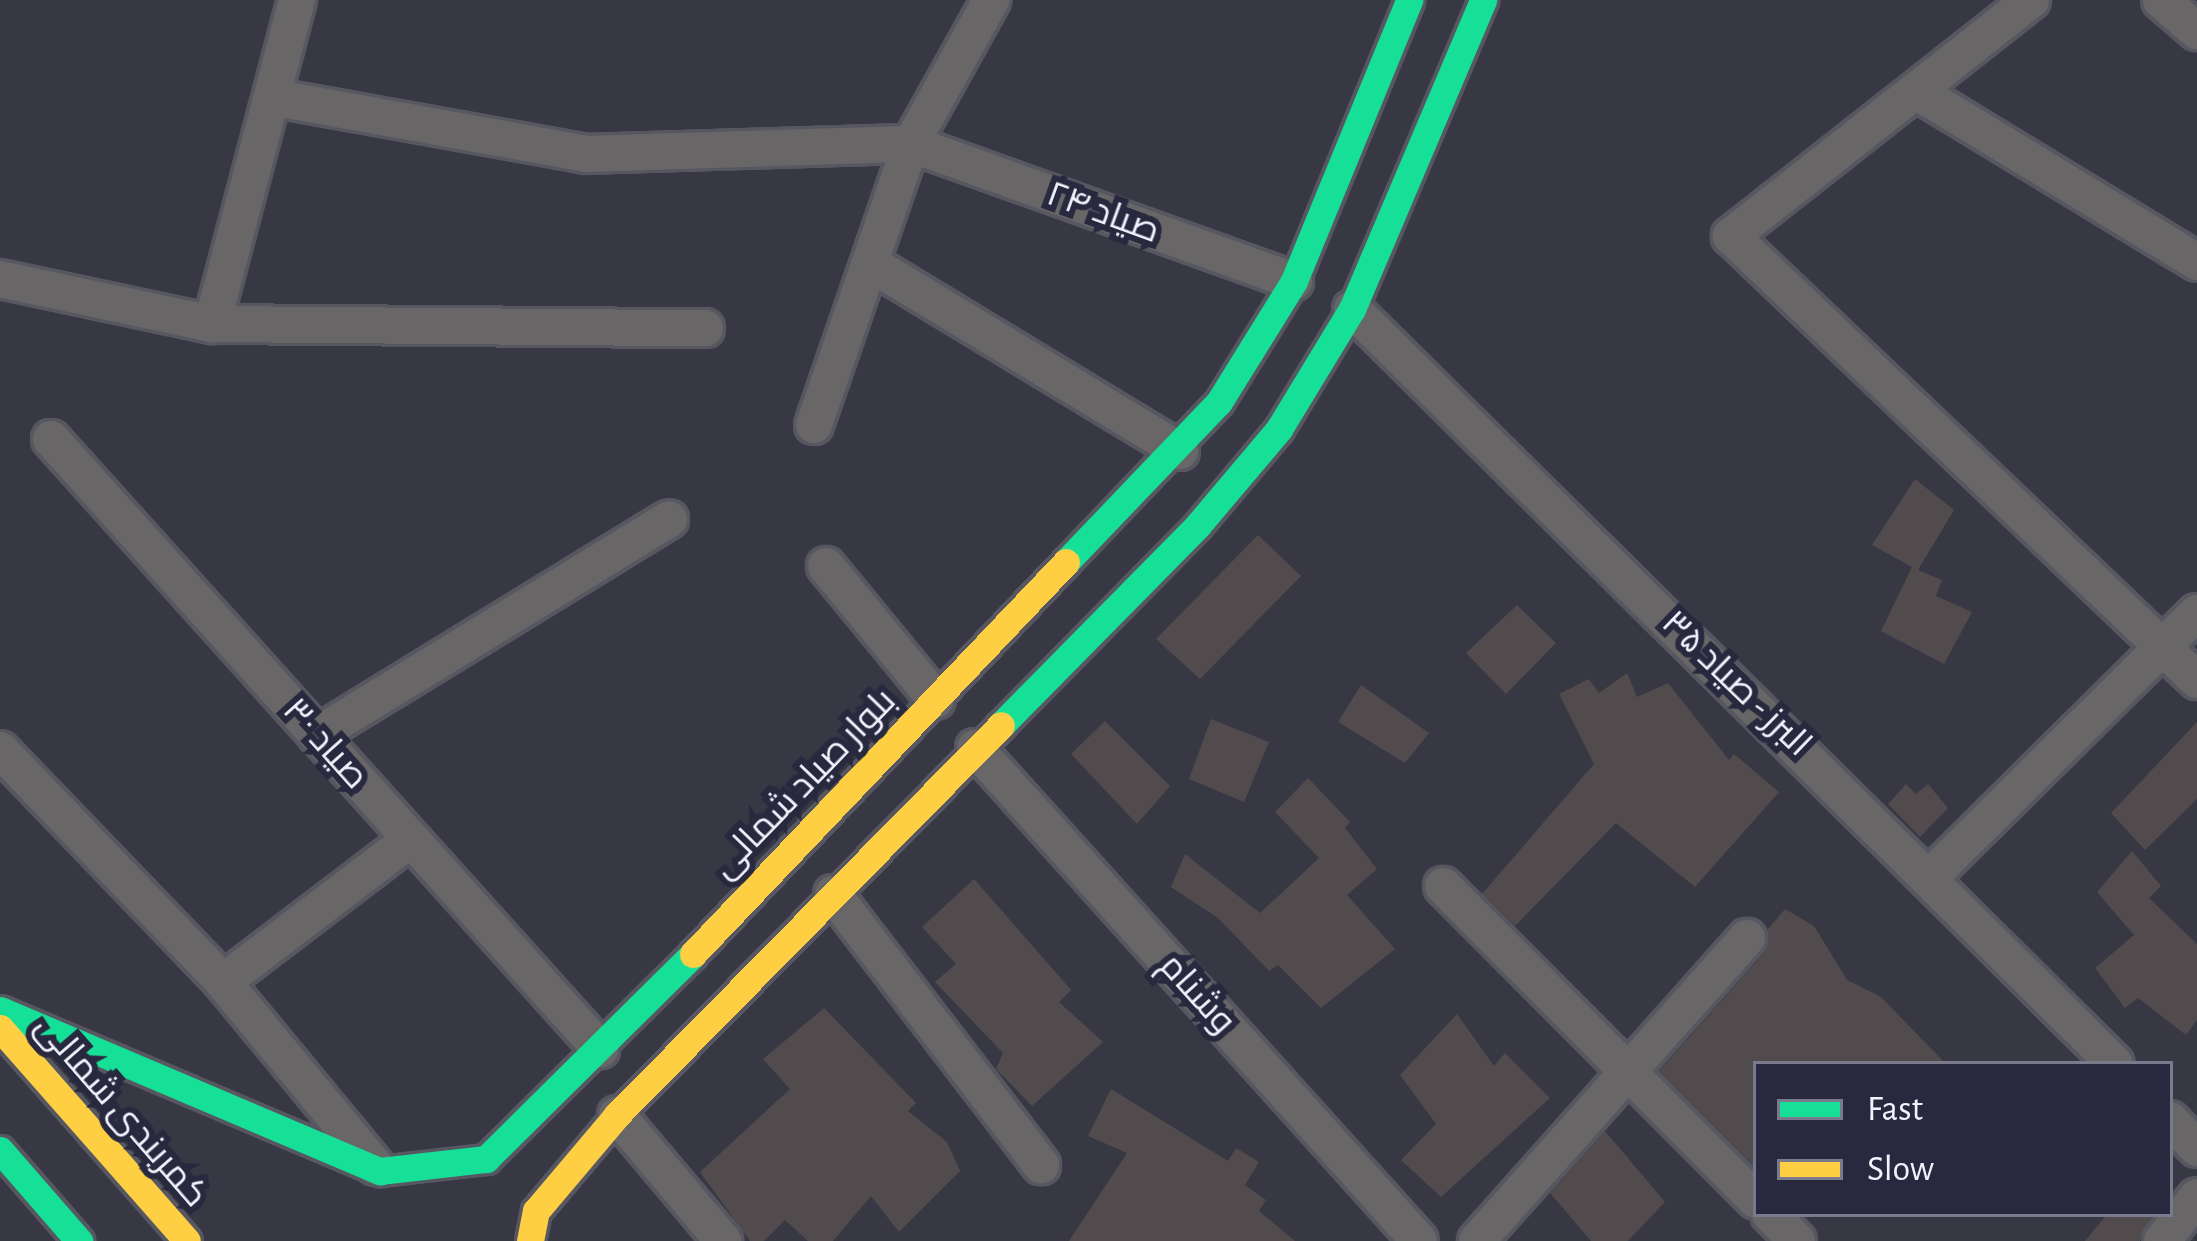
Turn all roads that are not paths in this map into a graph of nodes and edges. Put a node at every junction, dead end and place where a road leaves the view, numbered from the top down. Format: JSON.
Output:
{"nodes":[{"id":1,"x":297,"y":0,"type":"edge"},
{"id":2,"x":1409,"y":0,"type":"edge"},
{"id":3,"x":1483,"y":0,"type":"edge"},
{"id":4,"x":2030,"y":0,"type":"edge"},
{"id":5,"x":2161,"y":0,"type":"edge"},
{"id":6,"x":978,"y":2,"type":"edge"},
{"id":7,"x":2197,"y":31,"type":"edge"},
{"id":8,"x":1916,"y":91,"type":"junction"},
{"id":9,"x":276,"y":98,"type":"junction"},
{"id":10,"x":911,"y":144,"type":"junction"},
{"id":11,"x":2197,"y":262,"type":"edge"},
{"id":12,"x":873,"y":265,"type":"junction"},
{"id":13,"x":0,"y":279,"type":"edge"},
{"id":14,"x":1294,"y":281,"type":"junction"},
{"id":15,"x":1352,"y":309,"type":"junction"},
{"id":16,"x":212,"y":324,"type":"junction"},
{"id":17,"x":705,"y":328,"type":"dead end"},
{"id":18,"x":814,"y":425,"type":"dead end"},
{"id":19,"x":51,"y":439,"type":"dead end"},
{"id":20,"x":1180,"y":451,"type":"junction"},
{"id":21,"x":669,"y":519,"type":"dead end"},
{"id":22,"x":826,"y":566,"type":"dead end"},
{"id":23,"x":2197,"y":613,"type":"edge"},
{"id":24,"x":2163,"y":647,"type":"junction"},
{"id":25,"x":2197,"y":680,"type":"edge"},
{"id":26,"x":936,"y":700,"type":"junction"},
{"id":27,"x":317,"y":735,"type":"junction"},
{"id":28,"x":975,"y":748,"type":"junction"},
{"id":29,"x":0,"y":750,"type":"edge"},
{"id":30,"x":411,"y":839,"type":"junction"},
{"id":31,"x":1931,"y":876,"type":"junction"},
{"id":32,"x":1443,"y":886,"type":"dead end"},
{"id":33,"x":832,"y":894,"type":"junction"},
{"id":34,"x":1747,"y":938,"type":"dead end"},
{"id":35,"x":223,"y":982,"type":"junction"},
{"id":36,"x":0,"y":1010,"type":"edge"},
{"id":37,"x":0,"y":1028,"type":"edge"},
{"id":38,"x":600,"y":1048,"type":"junction"},
{"id":39,"x":2112,"y":1061,"type":"edge"},
{"id":40,"x":1628,"y":1072,"type":"junction"},
{"id":41,"x":617,"y":1115,"type":"junction"},
{"id":42,"x":2173,"y":1123,"type":"edge"},
{"id":43,"x":2197,"y":1148,"type":"edge"},
{"id":44,"x":0,"y":1150,"type":"edge"},
{"id":45,"x":486,"y":1159,"type":"junction"},
{"id":46,"x":1040,"y":1165,"type":"dead end"},
{"id":47,"x":380,"y":1172,"type":"junction"},
{"id":48,"x":1753,"y":1197,"type":"edge"},
{"id":49,"x":2197,"y":1197,"type":"edge"},
{"id":50,"x":516,"y":1206,"type":"junction"},
{"id":51,"x":1773,"y":1217,"type":"edge"},
{"id":52,"x":79,"y":1241,"type":"edge"},
{"id":53,"x":188,"y":1241,"type":"edge"},
{"id":54,"x":530,"y":1241,"type":"edge"},
{"id":55,"x":723,"y":1241,"type":"edge"},
{"id":56,"x":1419,"y":1241,"type":"edge"},
{"id":57,"x":1477,"y":1241,"type":"edge"},
{"id":58,"x":1797,"y":1241,"type":"edge"},
{"id":59,"x":2162,"y":1241,"type":"edge"}],
"edges":[{"from":1,"to":9,"type":"street"},
{"from":2,"to":14,"type":"main road","name":"بلوار صیاد شمالی"},
{"from":3,"to":15,"type":"main road"},
{"from":4,"to":8,"type":"street"},
{"from":5,"to":7,"type":"street"},
{"from":6,"to":10,"type":"street"},
{"from":8,"to":11,"type":"street"},
{"from":8,"to":24,"type":"street"},
{"from":9,"to":10,"type":"street"},
{"from":9,"to":16,"type":"street"},
{"from":10,"to":12,"type":"street"},
{"from":10,"to":14,"type":"street","name":"صیاد ۲۴"},
{"from":12,"to":18,"type":"street"},
{"from":12,"to":20,"type":"street"},
{"from":13,"to":16,"type":"street"},
{"from":14,"to":20,"type":"main road","name":"بلوار صیاد شمالی"},
{"from":15,"to":28,"type":"main road"},
{"from":15,"to":31,"type":"street","name":"البرز - صیاد ۳۵"},
{"from":16,"to":17,"type":"street"},
{"from":19,"to":27,"type":"street","name":"صیاد ۳۰"},
{"from":20,"to":26,"type":"main road","name":"بلوار صیاد شمالی"},
{"from":21,"to":27,"type":"street"},
{"from":22,"to":26,"type":"street"},
{"from":23,"to":24,"type":"street"},
{"from":24,"to":25,"type":"street"},
{"from":24,"to":31,"type":"street"},
{"from":26,"to":38,"type":"main road","name":"بلوار صیاد شمالی"},
{"from":27,"to":30,"type":"street","name":"صیاد ۳۰"},
{"from":28,"to":33,"type":"main road"},
{"from":28,"to":56,"type":"street","name":"وشنام"},
{"from":29,"to":35,"type":"street"},
{"from":30,"to":35,"type":"street"},
{"from":30,"to":38,"type":"street","name":"صیاد ۳۰"},
{"from":31,"to":39,"type":"street","name":"البرز - صیاد ۳۵"},
{"from":32,"to":40,"type":"street"},
{"from":33,"to":41,"type":"main road"},
{"from":33,"to":46,"type":"street"},
{"from":34,"to":40,"type":"street"},
{"from":35,"to":47,"type":"street"},
{"from":36,"to":47,"type":"main road"},
{"from":37,"to":53,"type":"main road","name":"کمربندی شمالی"},
{"from":38,"to":45,"type":"main road","name":"بلوار صیاد شمالی"},
{"from":40,"to":48,"type":"street"},
{"from":40,"to":57,"type":"street"},
{"from":41,"to":50,"type":"main road"},
{"from":41,"to":55,"type":"street"},
{"from":42,"to":43,"type":"street"},
{"from":44,"to":52,"type":"main road"},
{"from":45,"to":47,"type":"main road"},
{"from":45,"to":50,"type":"main road"},
{"from":49,"to":59,"type":"street"},
{"from":50,"to":54,"type":"main road"},
{"from":51,"to":58,"type":"street"}]}
